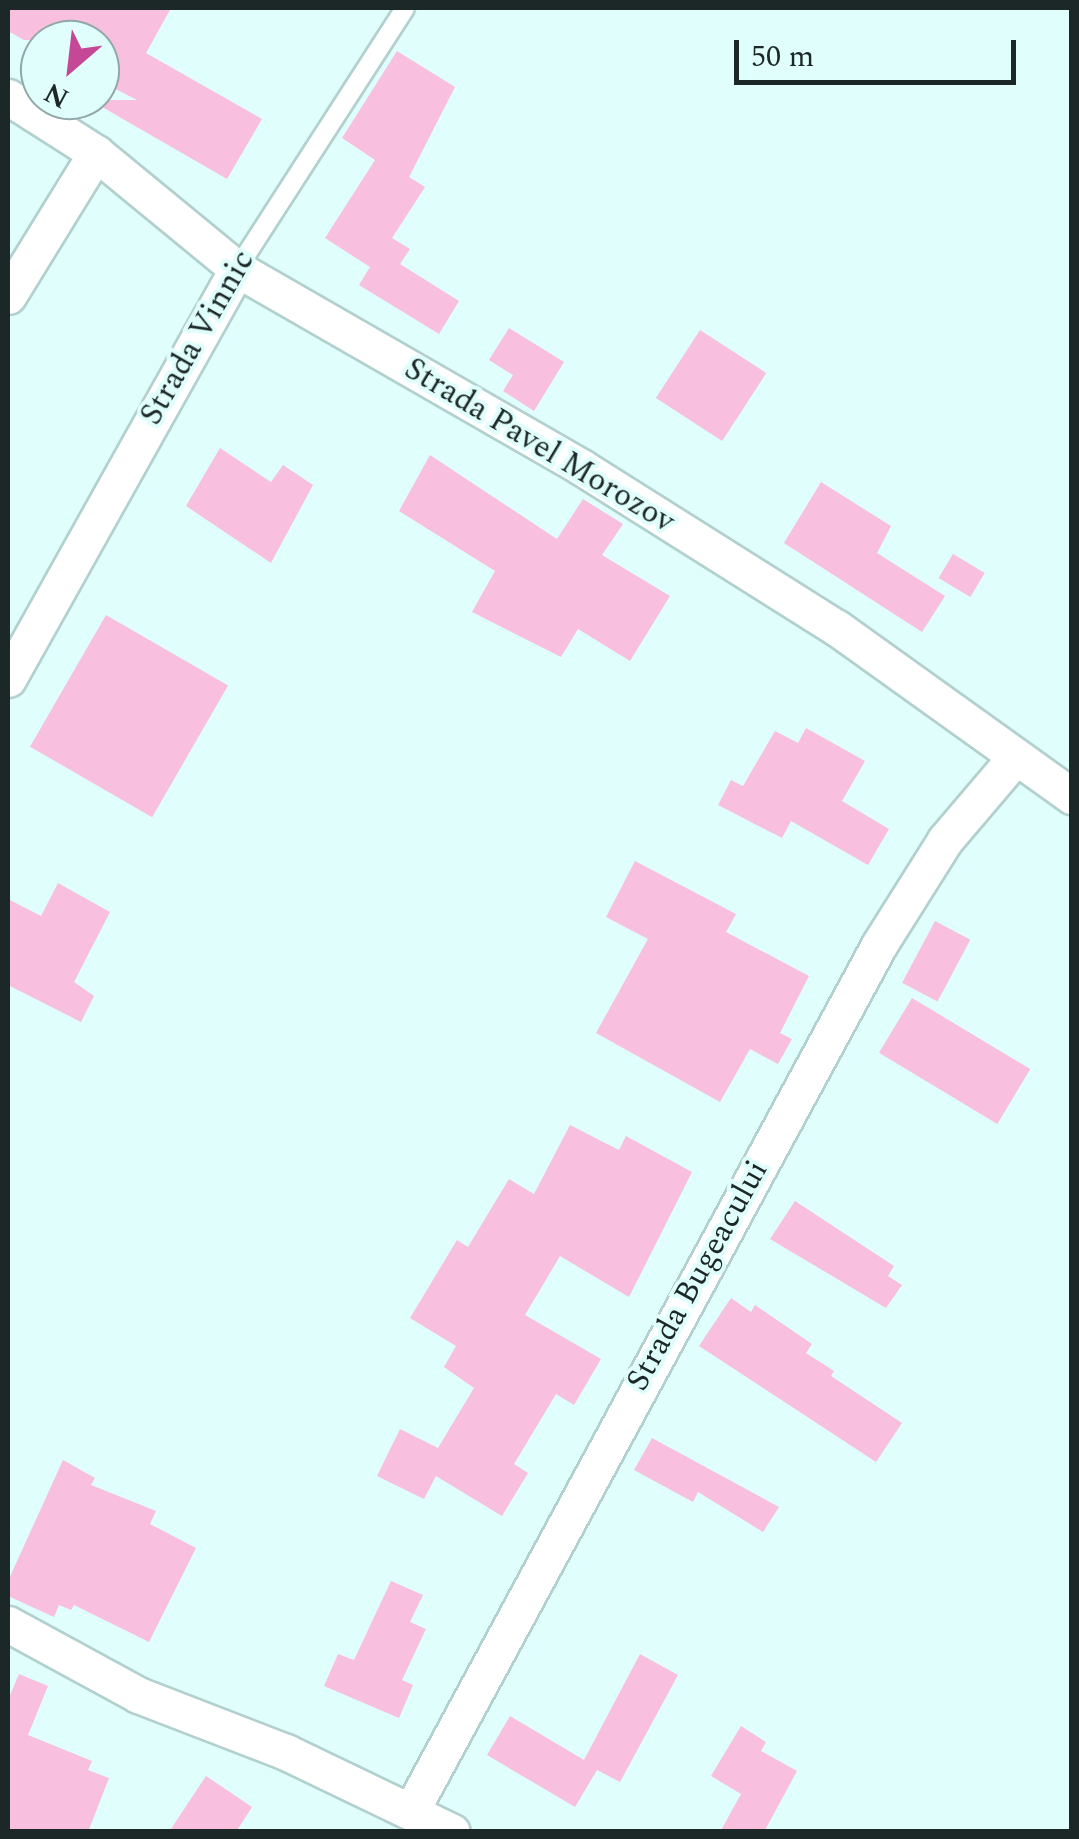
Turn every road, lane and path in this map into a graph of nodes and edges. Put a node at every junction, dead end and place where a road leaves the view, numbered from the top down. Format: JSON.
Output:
{"nodes":[{"id":1,"x":404,"y":8,"type":"edge"},
{"id":2,"x":8,"y":97,"type":"edge"},
{"id":3,"x":96,"y":154,"type":"junction"},
{"id":4,"x":237,"y":269,"type":"junction"},
{"id":5,"x":8,"y":296,"type":"edge"},
{"id":6,"x":8,"y":679,"type":"edge"},
{"id":7,"x":1014,"y":760,"type":"junction"},
{"id":8,"x":1072,"y":796,"type":"edge"},
{"id":9,"x":8,"y":1624,"type":"edge"},
{"id":10,"x":411,"y":1811,"type":"junction"},
{"id":11,"x":452,"y":1832,"type":"edge"}],
"edges":[{"from":1,"to":4,"type":"lane","name":"Strada Vinnic"},
{"from":2,"to":3,"type":"street","name":"Strada Pavel Morozov"},
{"from":3,"to":4,"type":"street","name":"Strada Pavel Morozov"},
{"from":3,"to":5,"type":"street"},
{"from":4,"to":6,"type":"street","name":"Strada Vinnic"},
{"from":4,"to":7,"type":"street","name":"Strada Pavel Morozov"},
{"from":7,"to":8,"type":"street","name":"Strada Pavel Morozov"},
{"from":7,"to":10,"type":"street","name":"Strada Bugeacului"},
{"from":9,"to":10,"type":"street"},
{"from":10,"to":11,"type":"street"}]}
